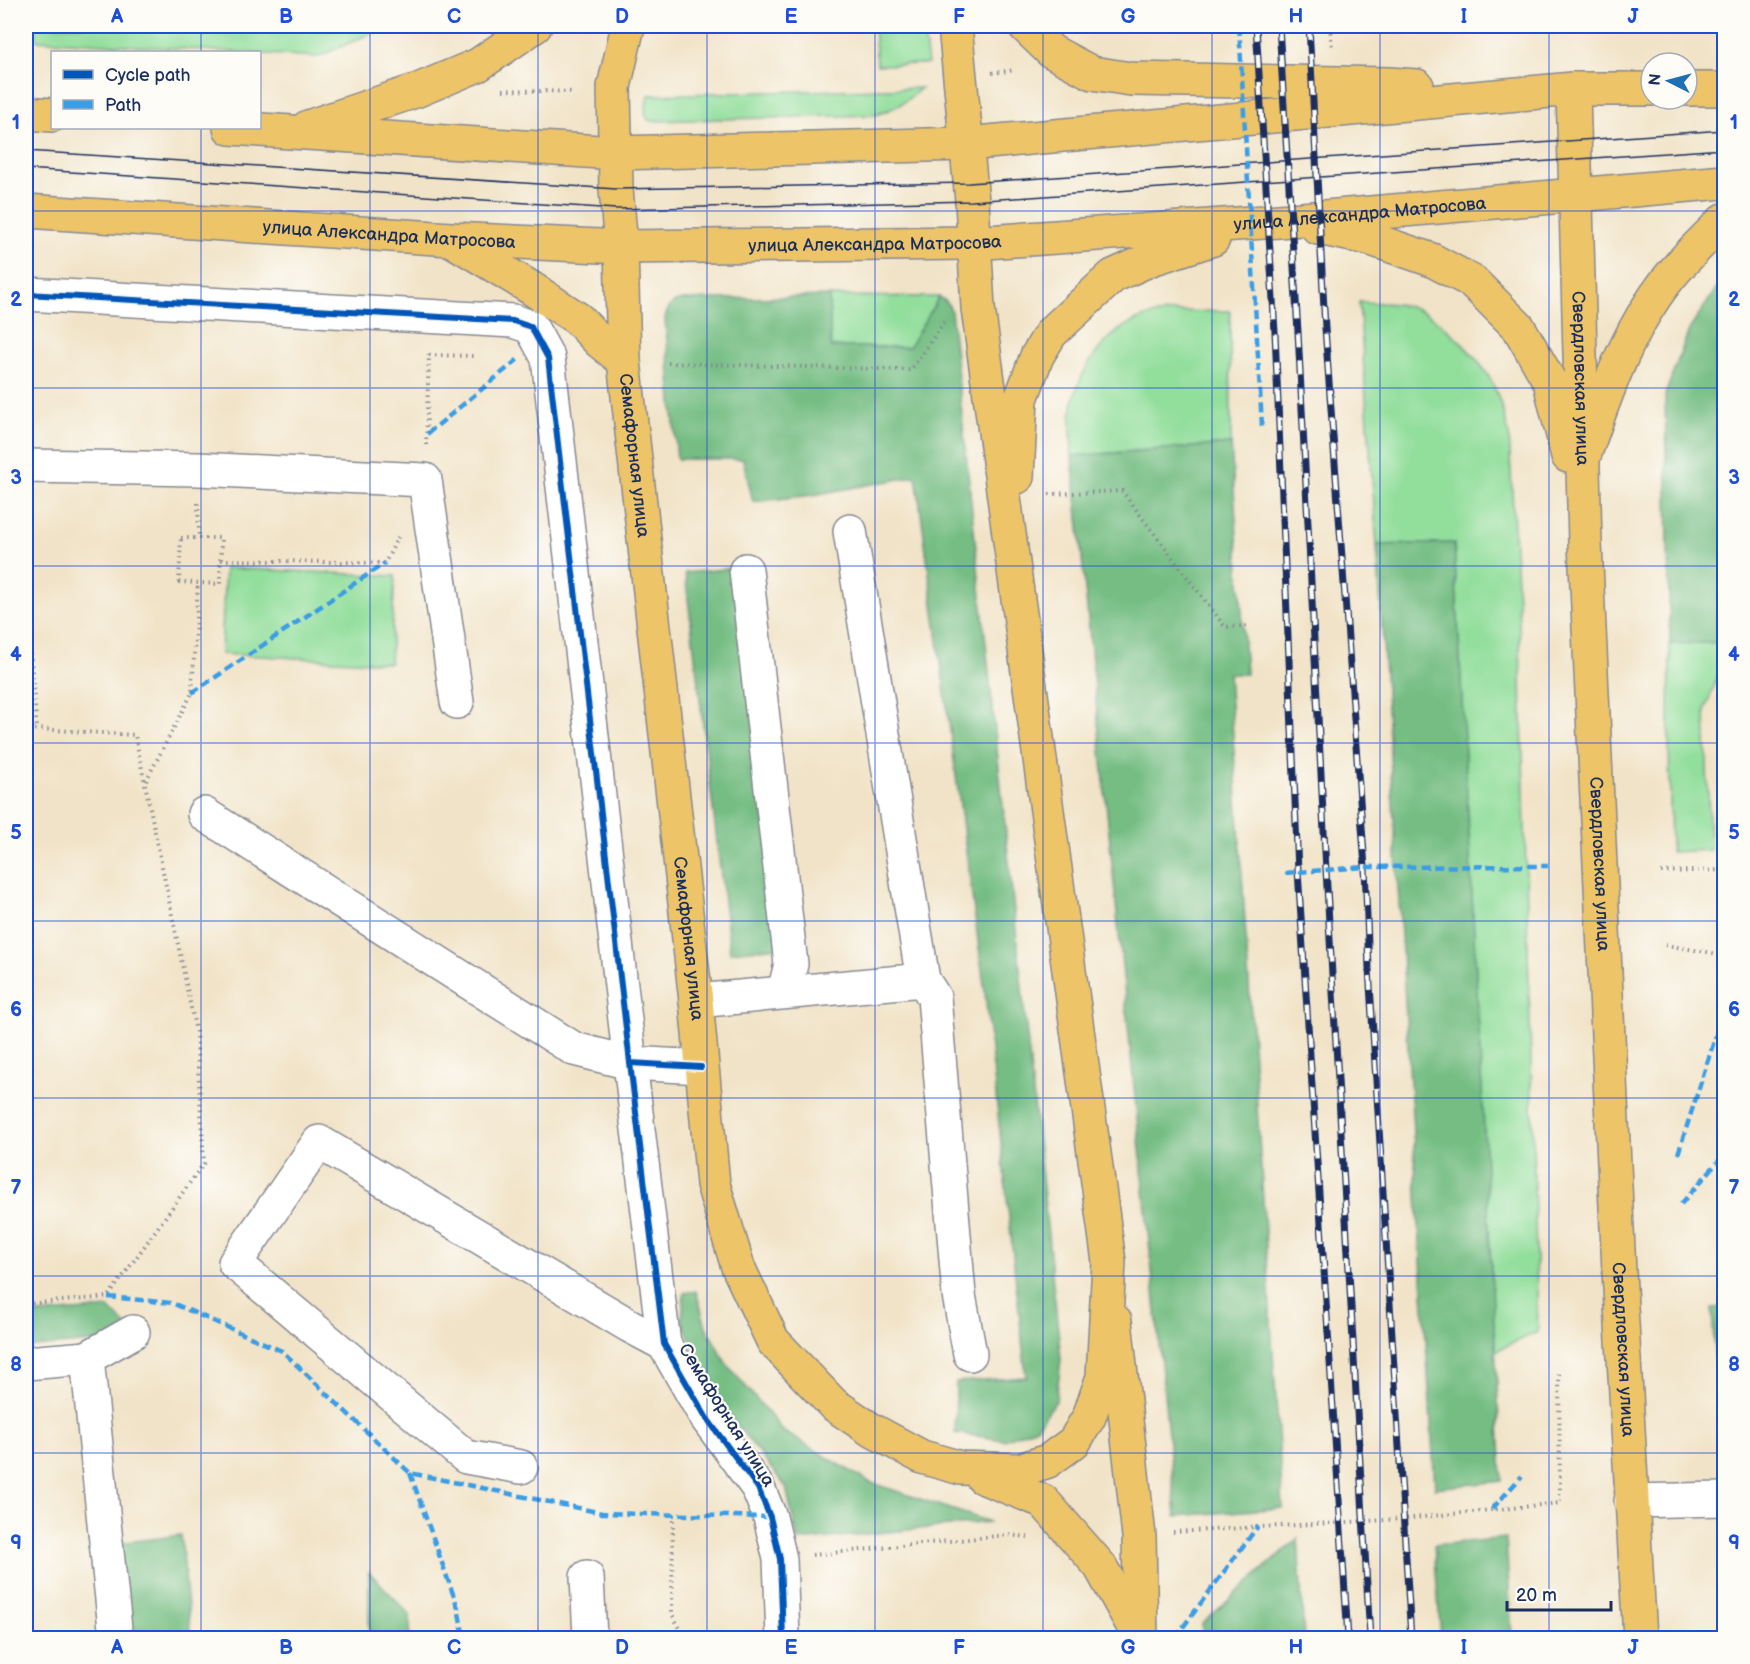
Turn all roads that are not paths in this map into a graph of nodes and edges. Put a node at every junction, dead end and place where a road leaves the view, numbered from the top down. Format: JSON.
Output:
{"nodes":[{"id":1,"x":535,"y":26,"type":"edge"},
{"id":2,"x":627,"y":26,"type":"edge"},
{"id":3,"x":955,"y":26,"type":"edge"},
{"id":4,"x":1025,"y":26,"type":"edge"},
{"id":5,"x":1573,"y":89,"type":"junction"},
{"id":6,"x":1639,"y":89,"type":"edge"},
{"id":7,"x":1699,"y":89,"type":"edge"},
{"id":8,"x":1725,"y":89,"type":"edge"},
{"id":9,"x":1512,"y":94,"type":"junction"},
{"id":10,"x":26,"y":113,"type":"edge"},
{"id":11,"x":51,"y":115,"type":"edge"},
{"id":12,"x":246,"y":129,"type":"edge"},
{"id":13,"x":294,"y":132,"type":"junction"},
{"id":14,"x":965,"y":144,"type":"junction"},
{"id":15,"x":616,"y":153,"type":"junction"},
{"id":16,"x":1725,"y":182,"type":"edge"},
{"id":17,"x":1576,"y":195,"type":"junction"},
{"id":18,"x":26,"y":211,"type":"edge"},
{"id":19,"x":1725,"y":220,"type":"edge"},
{"id":20,"x":1279,"y":221,"type":"junction"},
{"id":21,"x":451,"y":239,"type":"junction"},
{"id":22,"x":973,"y":243,"type":"junction"},
{"id":23,"x":621,"y":247,"type":"junction"},
{"id":24,"x":26,"y":296,"type":"edge"},
{"id":25,"x":624,"y":361,"type":"junction"},
{"id":26,"x":1583,"y":461,"type":"junction"},
{"id":27,"x":26,"y":466,"type":"edge"},
{"id":28,"x":850,"y":531,"type":"dead end"},
{"id":29,"x":1585,"y":543,"type":"junction"},
{"id":30,"x":1013,"y":554,"type":"junction"},
{"id":31,"x":746,"y":570,"type":"dead end"},
{"id":32,"x":458,"y":702,"type":"dead end"},
{"id":33,"x":204,"y":814,"type":"dead end"},
{"id":34,"x":923,"y":980,"type":"junction"},
{"id":35,"x":784,"y":992,"type":"junction"},
{"id":36,"x":696,"y":1001,"type":"junction"},
{"id":37,"x":630,"y":1063,"type":"junction"},
{"id":38,"x":701,"y":1067,"type":"junction"},
{"id":39,"x":1109,"y":1262,"type":"junction"},
{"id":40,"x":133,"y":1332,"type":"dead end"},
{"id":41,"x":664,"y":1344,"type":"junction"},
{"id":42,"x":970,"y":1354,"type":"dead end"},
{"id":43,"x":87,"y":1358,"type":"junction"},
{"id":44,"x":26,"y":1363,"type":"edge"},
{"id":45,"x":522,"y":1467,"type":"dead end"},
{"id":46,"x":961,"y":1468,"type":"junction"},
{"id":47,"x":1725,"y":1498,"type":"edge"},
{"id":48,"x":1631,"y":1501,"type":"junction"},
{"id":49,"x":587,"y":1577,"type":"dead end"},
{"id":50,"x":116,"y":1638,"type":"edge"},
{"id":51,"x":590,"y":1638,"type":"edge"},
{"id":52,"x":783,"y":1638,"type":"edge"},
{"id":53,"x":1140,"y":1638,"type":"edge"},
{"id":54,"x":1640,"y":1638,"type":"edge"}],
"edges":[{"from":1,"to":13,"type":"main road"},
{"from":2,"to":15,"type":"main road","name":"Семафорная улица"},
{"from":3,"to":14,"type":"main road","name":"Семафорная улица"},
{"from":4,"to":9,"type":"main road"},
{"from":5,"to":6,"type":"main road"},
{"from":5,"to":9,"type":"main road"},
{"from":5,"to":17,"type":"main road","name":"Свердловская улица"},
{"from":7,"to":8,"type":"main road"},
{"from":9,"to":14,"type":"main road"},
{"from":10,"to":11,"type":"main road"},
{"from":12,"to":13,"type":"main road"},
{"from":13,"to":15,"type":"main road"},
{"from":14,"to":15,"type":"main road"},
{"from":14,"to":22,"type":"main road","name":"Семафорная улица"},
{"from":15,"to":23,"type":"main road","name":"Семафорная улица"},
{"from":16,"to":17,"type":"main road","name":"улица Александра Матросова"},
{"from":17,"to":20,"type":"main road","name":"улица Александра Матросова"},
{"from":17,"to":26,"type":"main road","name":"Свердловская улица"},
{"from":18,"to":21,"type":"main road","name":"улица Александра Матросова"},
{"from":19,"to":26,"type":"main road"},
{"from":20,"to":22,"type":"main road","name":"улица Александра Матросова"},
{"from":20,"to":29,"type":"main road"},
{"from":20,"to":30,"type":"main road"},
{"from":21,"to":23,"type":"main road","name":"улица Александра Матросова"},
{"from":21,"to":25,"type":"main road"},
{"from":22,"to":23,"type":"main road","name":"улица Александра Матросова"},
{"from":22,"to":30,"type":"main road","name":"Семафорная улица"},
{"from":23,"to":25,"type":"main road","name":"Семафорная улица"},
{"from":24,"to":37,"type":"street","name":"Семафорная улица"},
{"from":25,"to":36,"type":"main road","name":"Семафорная улица"},
{"from":26,"to":29,"type":"main road","name":"Свердловская улица"},
{"from":27,"to":32,"type":"street"},
{"from":28,"to":34,"type":"street"},
{"from":29,"to":48,"type":"main road","name":"Свердловская улица"},
{"from":30,"to":39,"type":"main road","name":"Семафорная улица"},
{"from":31,"to":35,"type":"street"},
{"from":33,"to":37,"type":"street"},
{"from":34,"to":35,"type":"street"},
{"from":34,"to":42,"type":"street"},
{"from":35,"to":36,"type":"street"},
{"from":36,"to":38,"type":"main road","name":"Семафорная улица"},
{"from":37,"to":38,"type":"street"},
{"from":37,"to":41,"type":"street","name":"Семафорная улица"},
{"from":38,"to":46,"type":"main road","name":"Семафорная улица"},
{"from":39,"to":46,"type":"main road","name":"Семафорная улица"},
{"from":39,"to":53,"type":"main road","name":"Семафорная улица"},
{"from":40,"to":43,"type":"street"},
{"from":41,"to":45,"type":"street"},
{"from":41,"to":52,"type":"street","name":"Семафорная улица"},
{"from":43,"to":44,"type":"street"},
{"from":43,"to":50,"type":"street"},
{"from":46,"to":53,"type":"main road"},
{"from":47,"to":48,"type":"street"},
{"from":48,"to":54,"type":"main road","name":"Свердловская улица"},
{"from":49,"to":51,"type":"street"}]}
